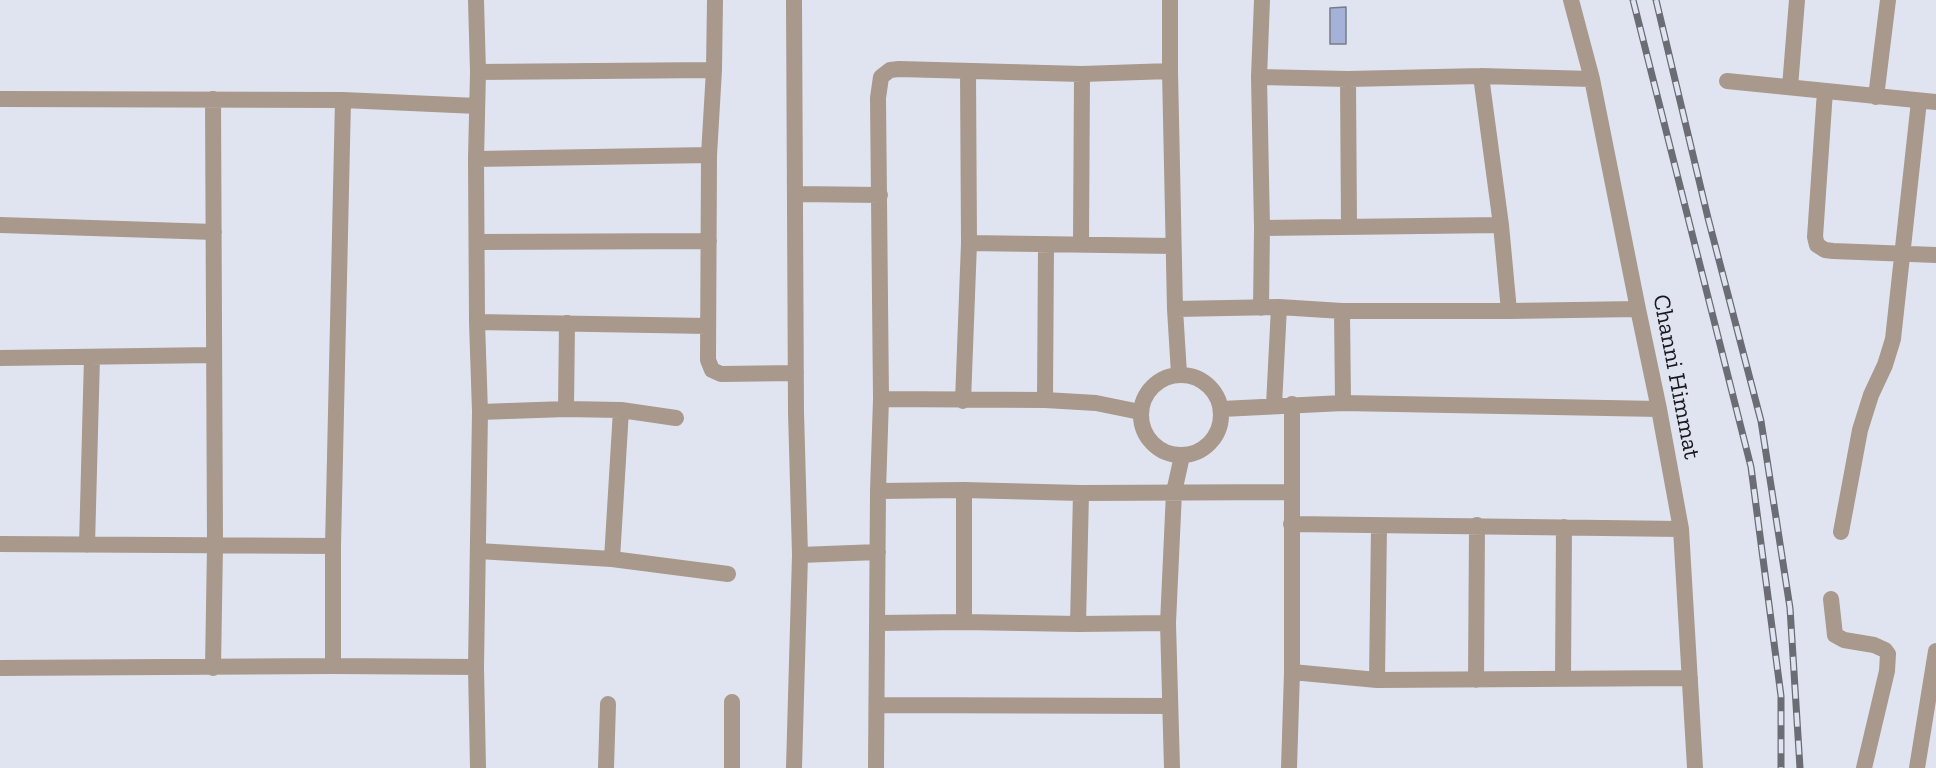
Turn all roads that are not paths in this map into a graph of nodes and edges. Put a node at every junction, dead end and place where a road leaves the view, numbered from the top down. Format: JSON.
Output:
{"nodes":[{"id":1,"x":476,"y":0,"type":"edge"},
{"id":2,"x":715,"y":0,"type":"edge"},
{"id":3,"x":794,"y":0,"type":"edge"},
{"id":4,"x":1170,"y":0,"type":"edge"},
{"id":5,"x":1262,"y":0,"type":"edge"},
{"id":6,"x":1571,"y":0,"type":"edge"},
{"id":7,"x":1797,"y":0,"type":"edge"},
{"id":8,"x":1888,"y":0,"type":"edge"},
{"id":9,"x":714,"y":70,"type":"junction"},
{"id":10,"x":1170,"y":71,"type":"junction"},
{"id":11,"x":478,"y":72,"type":"junction"},
{"id":12,"x":968,"y":72,"type":"junction"},
{"id":13,"x":1082,"y":74,"type":"junction"},
{"id":14,"x":1481,"y":76,"type":"junction"},
{"id":15,"x":1259,"y":77,"type":"junction"},
{"id":16,"x":1348,"y":79,"type":"junction"},
{"id":17,"x":1592,"y":79,"type":"junction"},
{"id":18,"x":1727,"y":81,"type":"dead end"},
{"id":19,"x":1790,"y":87,"type":"junction"},
{"id":20,"x":1825,"y":91,"type":"junction"},
{"id":21,"x":1876,"y":97,"type":"junction"},
{"id":22,"x":0,"y":99,"type":"edge"},
{"id":23,"x":213,"y":99,"type":"junction"},
{"id":24,"x":344,"y":100,"type":"junction"},
{"id":25,"x":1928,"y":102,"type":"edge"},
{"id":26,"x":477,"y":106,"type":"junction"},
{"id":27,"x":709,"y":155,"type":"junction"},
{"id":28,"x":476,"y":159,"type":"junction"},
{"id":29,"x":796,"y":194,"type":"junction"},
{"id":30,"x":880,"y":195,"type":"junction"},
{"id":31,"x":0,"y":225,"type":"edge"},
{"id":32,"x":1501,"y":225,"type":"junction"},
{"id":33,"x":1349,"y":227,"type":"junction"},
{"id":34,"x":1262,"y":228,"type":"junction"},
{"id":35,"x":214,"y":232,"type":"junction"},
{"id":36,"x":709,"y":241,"type":"junction"},
{"id":37,"x":477,"y":242,"type":"junction"},
{"id":38,"x":969,"y":243,"type":"junction"},
{"id":39,"x":1081,"y":243,"type":"junction"},
{"id":40,"x":1046,"y":244,"type":"junction"},
{"id":41,"x":1173,"y":246,"type":"junction"},
{"id":42,"x":1902,"y":254,"type":"junction"},
{"id":43,"x":1936,"y":255,"type":"edge"},
{"id":44,"x":1261,"y":308,"type":"junction"},
{"id":45,"x":1279,"y":308,"type":"junction"},
{"id":46,"x":1175,"y":309,"type":"junction"},
{"id":47,"x":1638,"y":309,"type":"junction"},
{"id":48,"x":1342,"y":311,"type":"junction"},
{"id":49,"x":1509,"y":311,"type":"junction"},
{"id":50,"x":477,"y":322,"type":"junction"},
{"id":51,"x":567,"y":323,"type":"junction"},
{"id":52,"x":708,"y":326,"type":"junction"},
{"id":53,"x":214,"y":356,"type":"junction"},
{"id":54,"x":92,"y":357,"type":"junction"},
{"id":55,"x":0,"y":358,"type":"edge"},
{"id":56,"x":796,"y":373,"type":"junction"},
{"id":57,"x":1179,"y":374,"type":"junction"},
{"id":58,"x":881,"y":399,"type":"junction"},
{"id":59,"x":1045,"y":400,"type":"junction"},
{"id":60,"x":963,"y":401,"type":"junction"},
{"id":61,"x":1343,"y":403,"type":"junction"},
{"id":62,"x":1292,"y":404,"type":"junction"},
{"id":63,"x":1274,"y":405,"type":"junction"},
{"id":64,"x":566,"y":409,"type":"junction"},
{"id":65,"x":1222,"y":409,"type":"junction"},
{"id":66,"x":1659,"y":409,"type":"junction"},
{"id":67,"x":621,"y":410,"type":"junction"},
{"id":68,"x":480,"y":412,"type":"junction"},
{"id":69,"x":1140,"y":412,"type":"junction"},
{"id":70,"x":676,"y":418,"type":"dead end"},
{"id":71,"x":1182,"y":456,"type":"junction"},
{"id":72,"x":964,"y":490,"type":"junction"},
{"id":73,"x":878,"y":491,"type":"junction"},
{"id":74,"x":1174,"y":492,"type":"junction"},
{"id":75,"x":1292,"y":492,"type":"junction"},
{"id":76,"x":1081,"y":493,"type":"junction"},
{"id":77,"x":1291,"y":524,"type":"junction"},
{"id":78,"x":1477,"y":525,"type":"junction"},
{"id":79,"x":1379,"y":526,"type":"junction"},
{"id":80,"x":1564,"y":527,"type":"junction"},
{"id":81,"x":1681,"y":529,"type":"junction"},
{"id":82,"x":1841,"y":532,"type":"dead end"},
{"id":83,"x":0,"y":544,"type":"edge"},
{"id":84,"x":87,"y":545,"type":"junction"},
{"id":85,"x":215,"y":546,"type":"junction"},
{"id":86,"x":333,"y":546,"type":"junction"},
{"id":87,"x":478,"y":551,"type":"junction"},
{"id":88,"x":878,"y":552,"type":"junction"},
{"id":89,"x":800,"y":555,"type":"junction"},
{"id":90,"x":612,"y":559,"type":"junction"},
{"id":91,"x":728,"y":574,"type":"dead end"},
{"id":92,"x":1831,"y":599,"type":"dead end"},
{"id":93,"x":964,"y":621,"type":"junction"},
{"id":94,"x":877,"y":623,"type":"junction"},
{"id":95,"x":1168,"y":623,"type":"junction"},
{"id":96,"x":1077,"y":624,"type":"junction"},
{"id":97,"x":1936,"y":651,"type":"edge"},
{"id":98,"x":333,"y":666,"type":"junction"},
{"id":99,"x":476,"y":667,"type":"junction"},
{"id":100,"x":0,"y":668,"type":"edge"},
{"id":101,"x":213,"y":668,"type":"junction"},
{"id":102,"x":1292,"y":672,"type":"junction"},
{"id":103,"x":1563,"y":678,"type":"junction"},
{"id":104,"x":1690,"y":678,"type":"junction"},
{"id":105,"x":1377,"y":680,"type":"junction"},
{"id":106,"x":1476,"y":680,"type":"junction"},
{"id":107,"x":732,"y":702,"type":"dead end"},
{"id":108,"x":608,"y":704,"type":"dead end"},
{"id":109,"x":877,"y":705,"type":"junction"},
{"id":110,"x":1170,"y":706,"type":"junction"},
{"id":111,"x":478,"y":768,"type":"edge"},
{"id":112,"x":606,"y":768,"type":"edge"},
{"id":113,"x":732,"y":768,"type":"edge"},
{"id":114,"x":794,"y":768,"type":"edge"},
{"id":115,"x":876,"y":768,"type":"edge"},
{"id":116,"x":1172,"y":768,"type":"edge"},
{"id":117,"x":1289,"y":768,"type":"edge"},
{"id":118,"x":1695,"y":768,"type":"edge"},
{"id":119,"x":1864,"y":768,"type":"edge"},
{"id":120,"x":1917,"y":768,"type":"edge"}],
"edges":[{"from":1,"to":11,"type":"street"},
{"from":2,"to":9,"type":"street"},
{"from":3,"to":29,"type":"street"},
{"from":4,"to":10,"type":"street"},
{"from":5,"to":15,"type":"street"},
{"from":6,"to":17,"type":"street","name":"Channi Himmat"},
{"from":7,"to":19,"type":"street"},
{"from":8,"to":21,"type":"street"},
{"from":9,"to":11,"type":"street"},
{"from":9,"to":27,"type":"street"},
{"from":10,"to":13,"type":"street"},
{"from":10,"to":41,"type":"street"},
{"from":11,"to":26,"type":"street"},
{"from":12,"to":13,"type":"street"},
{"from":12,"to":30,"type":"street"},
{"from":12,"to":38,"type":"street"},
{"from":13,"to":39,"type":"street"},
{"from":14,"to":16,"type":"street"},
{"from":14,"to":17,"type":"street"},
{"from":14,"to":32,"type":"street"},
{"from":15,"to":16,"type":"street"},
{"from":15,"to":34,"type":"street"},
{"from":16,"to":33,"type":"street"},
{"from":17,"to":47,"type":"street","name":"Channi Himmat"},
{"from":18,"to":19,"type":"street"},
{"from":19,"to":20,"type":"street"},
{"from":20,"to":21,"type":"street"},
{"from":20,"to":42,"type":"street"},
{"from":21,"to":25,"type":"street"},
{"from":22,"to":23,"type":"street"},
{"from":23,"to":24,"type":"street"},
{"from":23,"to":35,"type":"street"},
{"from":24,"to":26,"type":"street"},
{"from":24,"to":86,"type":"street"},
{"from":25,"to":42,"type":"street"},
{"from":26,"to":28,"type":"street"},
{"from":27,"to":28,"type":"street"},
{"from":27,"to":36,"type":"street"},
{"from":28,"to":37,"type":"street"},
{"from":29,"to":30,"type":"street"},
{"from":29,"to":56,"type":"street"},
{"from":30,"to":58,"type":"street"},
{"from":31,"to":35,"type":"street"},
{"from":32,"to":33,"type":"street"},
{"from":32,"to":49,"type":"street"},
{"from":33,"to":34,"type":"street"},
{"from":34,"to":44,"type":"street"},
{"from":35,"to":53,"type":"street"},
{"from":36,"to":37,"type":"street"},
{"from":36,"to":52,"type":"street"},
{"from":37,"to":50,"type":"street"},
{"from":38,"to":40,"type":"street"},
{"from":38,"to":60,"type":"street"},
{"from":39,"to":40,"type":"street"},
{"from":39,"to":41,"type":"street"},
{"from":40,"to":59,"type":"street"},
{"from":41,"to":46,"type":"street"},
{"from":42,"to":43,"type":"street"},
{"from":42,"to":82,"type":"street"},
{"from":44,"to":45,"type":"street"},
{"from":44,"to":46,"type":"street"},
{"from":45,"to":48,"type":"street"},
{"from":45,"to":63,"type":"street"},
{"from":46,"to":57,"type":"street"},
{"from":47,"to":49,"type":"street"},
{"from":47,"to":66,"type":"street","name":"Channi Himmat"},
{"from":48,"to":49,"type":"street"},
{"from":48,"to":61,"type":"street"},
{"from":50,"to":51,"type":"street"},
{"from":50,"to":68,"type":"street"},
{"from":51,"to":52,"type":"street"},
{"from":51,"to":64,"type":"street"},
{"from":52,"to":56,"type":"street"},
{"from":53,"to":54,"type":"street"},
{"from":53,"to":85,"type":"street"},
{"from":54,"to":55,"type":"street"},
{"from":54,"to":84,"type":"street"},
{"from":56,"to":89,"type":"street"},
{"from":57,"to":65,"type":"street"},
{"from":57,"to":69,"type":"street"},
{"from":58,"to":60,"type":"street"},
{"from":58,"to":73,"type":"street"},
{"from":59,"to":60,"type":"street"},
{"from":59,"to":69,"type":"street"},
{"from":61,"to":62,"type":"street"},
{"from":61,"to":66,"type":"street"},
{"from":62,"to":63,"type":"street"},
{"from":62,"to":75,"type":"street"},
{"from":63,"to":65,"type":"street"},
{"from":64,"to":67,"type":"street"},
{"from":64,"to":68,"type":"street"},
{"from":65,"to":71,"type":"street"},
{"from":66,"to":81,"type":"street","name":"Channi Himmat"},
{"from":67,"to":70,"type":"street"},
{"from":67,"to":90,"type":"street"},
{"from":68,"to":87,"type":"street"},
{"from":69,"to":71,"type":"street"},
{"from":71,"to":74,"type":"street"},
{"from":72,"to":73,"type":"street"},
{"from":72,"to":76,"type":"street"},
{"from":72,"to":93,"type":"street"},
{"from":73,"to":88,"type":"street"},
{"from":74,"to":75,"type":"street"},
{"from":74,"to":76,"type":"street"},
{"from":74,"to":95,"type":"street"},
{"from":75,"to":77,"type":"street"},
{"from":76,"to":96,"type":"street"},
{"from":77,"to":79,"type":"street"},
{"from":77,"to":102,"type":"street"},
{"from":78,"to":79,"type":"street"},
{"from":78,"to":80,"type":"street"},
{"from":78,"to":106,"type":"street"},
{"from":79,"to":105,"type":"street"},
{"from":80,"to":81,"type":"street"},
{"from":80,"to":103,"type":"street"},
{"from":81,"to":104,"type":"street","name":"Channi Himmat"},
{"from":83,"to":84,"type":"street"},
{"from":84,"to":85,"type":"street"},
{"from":85,"to":86,"type":"street"},
{"from":85,"to":101,"type":"street"},
{"from":86,"to":98,"type":"street"},
{"from":87,"to":90,"type":"street"},
{"from":87,"to":99,"type":"street"},
{"from":88,"to":89,"type":"street"},
{"from":88,"to":94,"type":"street"},
{"from":89,"to":114,"type":"street"},
{"from":90,"to":91,"type":"street"},
{"from":92,"to":119,"type":"street"},
{"from":93,"to":94,"type":"street"},
{"from":93,"to":96,"type":"street"},
{"from":94,"to":109,"type":"street"},
{"from":95,"to":96,"type":"street"},
{"from":95,"to":110,"type":"street"},
{"from":97,"to":120,"type":"street"},
{"from":98,"to":99,"type":"street"},
{"from":98,"to":101,"type":"street"},
{"from":99,"to":111,"type":"street"},
{"from":100,"to":101,"type":"street"},
{"from":102,"to":105,"type":"street"},
{"from":102,"to":117,"type":"street"},
{"from":103,"to":104,"type":"street"},
{"from":103,"to":106,"type":"street"},
{"from":104,"to":118,"type":"street","name":"Channi Himmat"},
{"from":105,"to":106,"type":"street"},
{"from":107,"to":113,"type":"street"},
{"from":108,"to":112,"type":"street"},
{"from":109,"to":110,"type":"street"},
{"from":109,"to":115,"type":"street"},
{"from":110,"to":116,"type":"street"}]}
